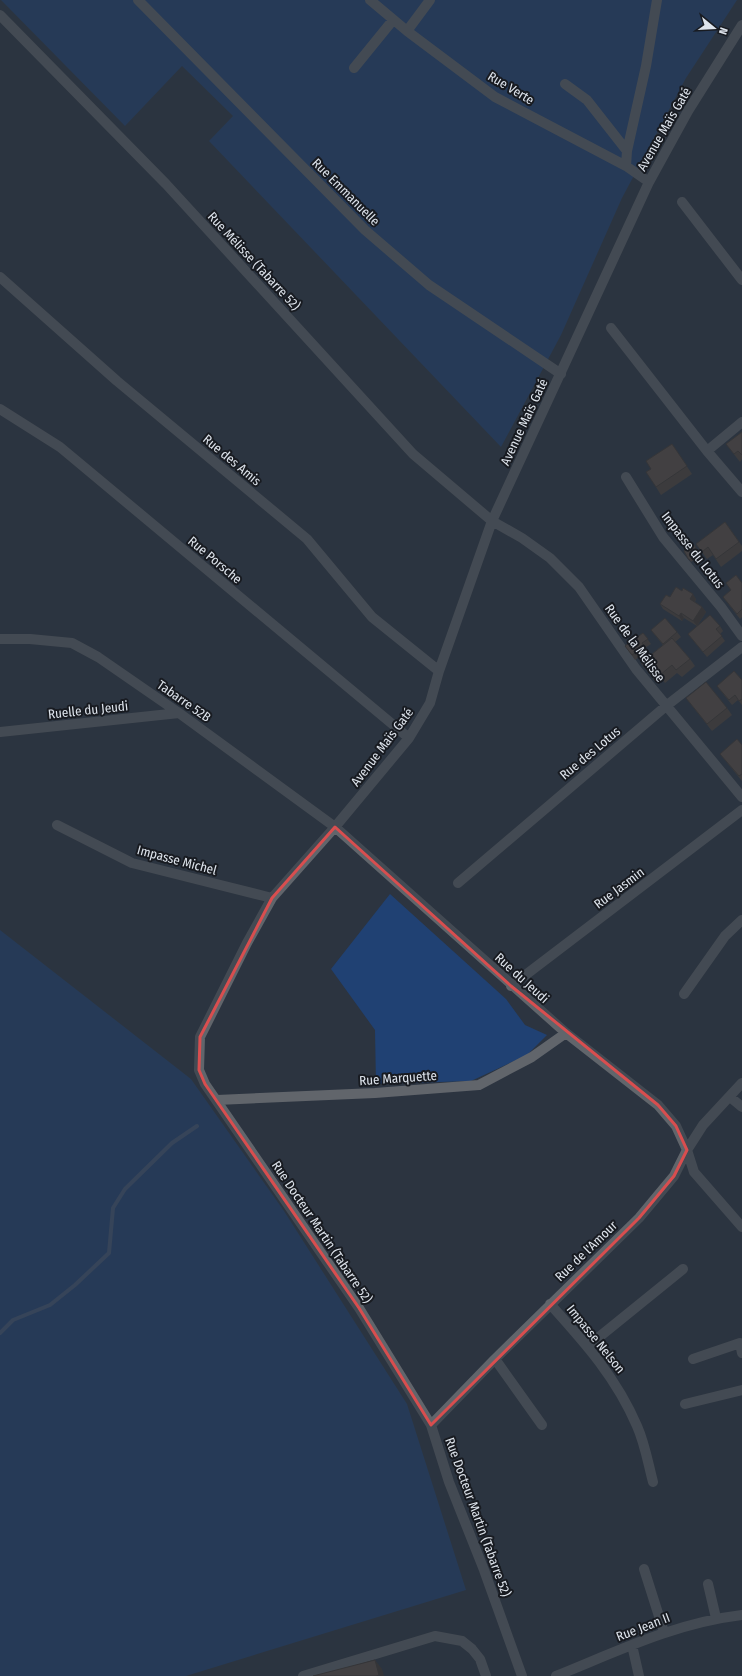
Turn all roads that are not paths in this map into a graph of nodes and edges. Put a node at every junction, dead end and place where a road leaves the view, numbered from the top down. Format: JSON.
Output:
{"nodes":[{"id":1,"x":138,"y":0,"type":"edge"},
{"id":2,"x":370,"y":0,"type":"edge"},
{"id":3,"x":430,"y":0,"type":"edge"},
{"id":4,"x":657,"y":0,"type":"edge"},
{"id":5,"x":0,"y":15,"type":"edge"},
{"id":6,"x":393,"y":20,"type":"junction"},
{"id":7,"x":742,"y":25,"type":"edge"},
{"id":8,"x":407,"y":31,"type":"junction"},
{"id":9,"x":354,"y":68,"type":"dead end"},
{"id":10,"x":565,"y":84,"type":"dead end"},
{"id":11,"x":627,"y":151,"type":"junction"},
{"id":12,"x":626,"y":166,"type":"junction"},
{"id":13,"x":649,"y":182,"type":"junction"},
{"id":14,"x":682,"y":202,"type":"dead end"},
{"id":15,"x":0,"y":276,"type":"edge"},
{"id":16,"x":742,"y":280,"type":"edge"},
{"id":17,"x":611,"y":328,"type":"dead end"},
{"id":18,"x":561,"y":374,"type":"junction"},
{"id":19,"x":0,"y":409,"type":"edge"},
{"id":20,"x":742,"y":422,"type":"edge"},
{"id":21,"x":707,"y":451,"type":"junction"},
{"id":22,"x":626,"y":477,"type":"dead end"},
{"id":23,"x":742,"y":492,"type":"edge"},
{"id":24,"x":492,"y":522,"type":"junction"},
{"id":25,"x":742,"y":636,"type":"edge"},
{"id":26,"x":0,"y":639,"type":"edge"},
{"id":27,"x":742,"y":647,"type":"edge"},
{"id":28,"x":439,"y":671,"type":"junction"},
{"id":29,"x":666,"y":706,"type":"junction"},
{"id":30,"x":179,"y":713,"type":"junction"},
{"id":31,"x":0,"y":732,"type":"edge"},
{"id":32,"x":408,"y":738,"type":"junction"},
{"id":33,"x":742,"y":797,"type":"edge"},
{"id":34,"x":742,"y":810,"type":"edge"},
{"id":35,"x":57,"y":825,"type":"dead end"},
{"id":36,"x":335,"y":827,"type":"junction"},
{"id":37,"x":458,"y":883,"type":"dead end"},
{"id":38,"x":272,"y":898,"type":"junction"},
{"id":39,"x":742,"y":920,"type":"edge"},
{"id":40,"x":511,"y":986,"type":"junction"},
{"id":41,"x":684,"y":994,"type":"dead end"},
{"id":42,"x":566,"y":1033,"type":"junction"},
{"id":43,"x":742,"y":1083,"type":"edge"},
{"id":44,"x":730,"y":1097,"type":"junction"},
{"id":45,"x":217,"y":1100,"type":"junction"},
{"id":46,"x":742,"y":1107,"type":"edge"},
{"id":47,"x":687,"y":1150,"type":"junction"},
{"id":48,"x":742,"y":1227,"type":"edge"},
{"id":49,"x":683,"y":1269,"type":"dead end"},
{"id":50,"x":550,"y":1304,"type":"junction"},
{"id":51,"x":588,"y":1346,"type":"junction"},
{"id":52,"x":742,"y":1353,"type":"edge"},
{"id":53,"x":494,"y":1359,"type":"junction"},
{"id":54,"x":693,"y":1359,"type":"dead end"},
{"id":55,"x":742,"y":1390,"type":"edge"},
{"id":56,"x":685,"y":1404,"type":"dead end"},
{"id":57,"x":431,"y":1425,"type":"junction"},
{"id":58,"x":542,"y":1425,"type":"dead end"},
{"id":59,"x":653,"y":1482,"type":"dead end"},
{"id":60,"x":644,"y":1569,"type":"dead end"},
{"id":61,"x":708,"y":1584,"type":"dead end"},
{"id":62,"x":742,"y":1615,"type":"edge"},
{"id":63,"x":716,"y":1618,"type":"junction"},
{"id":64,"x":664,"y":1632,"type":"junction"},
{"id":65,"x":632,"y":1645,"type":"junction"},
{"id":66,"x":303,"y":1676,"type":"edge"},
{"id":67,"x":486,"y":1676,"type":"edge"},
{"id":68,"x":522,"y":1676,"type":"edge"},
{"id":69,"x":556,"y":1676,"type":"edge"},
{"id":70,"x":639,"y":1676,"type":"edge"}],
"edges":[{"from":1,"to":18,"type":"street","name":"Rue Emmanuelle"},
{"from":2,"to":6,"type":"street","name":"Rue Verte"},
{"from":3,"to":8,"type":"street"},
{"from":4,"to":11,"type":"street"},
{"from":5,"to":24,"type":"street","name":"Rue Mélisse (Tabarre 52)"},
{"from":6,"to":8,"type":"street","name":"Rue Verte"},
{"from":6,"to":9,"type":"street"},
{"from":7,"to":13,"type":"street","name":"Avenue Maïs Gaté"},
{"from":8,"to":12,"type":"street","name":"Rue Verte"},
{"from":10,"to":11,"type":"street"},
{"from":11,"to":12,"type":"street"},
{"from":12,"to":13,"type":"street","name":"Rue Verte"},
{"from":13,"to":18,"type":"street","name":"Avenue Maïs Gaté"},
{"from":14,"to":16,"type":"street"},
{"from":15,"to":28,"type":"street","name":"Rue des Amis"},
{"from":17,"to":21,"type":"street"},
{"from":18,"to":24,"type":"street","name":"Avenue Maïs Gaté"},
{"from":19,"to":32,"type":"street","name":"Rue Porsche"},
{"from":20,"to":21,"type":"street"},
{"from":21,"to":23,"type":"street"},
{"from":22,"to":25,"type":"street","name":"Impasse du Lotus"},
{"from":24,"to":28,"type":"street","name":"Avenue Maïs Gaté"},
{"from":24,"to":29,"type":"street","name":"Rue de la Mélisse"},
{"from":26,"to":30,"type":"street","name":"Tabarre 52B"},
{"from":27,"to":29,"type":"street","name":"Rue des Lotus"},
{"from":28,"to":32,"type":"street","name":"Avenue Maïs Gaté"},
{"from":29,"to":33,"type":"street","name":"Rue de la Mélisse"},
{"from":29,"to":37,"type":"street","name":"Rue des Lotus"},
{"from":30,"to":31,"type":"street","name":"Ruelle du Jeudi"},
{"from":30,"to":36,"type":"street","name":"Tabarre 52B"},
{"from":32,"to":36,"type":"street","name":"Avenue Maïs Gaté"},
{"from":34,"to":40,"type":"street","name":"Rue Jasmin"},
{"from":35,"to":38,"type":"street","name":"Impasse Michel"},
{"from":36,"to":38,"type":"street","name":"Rue Docteur Martin (Tabarre 52)"},
{"from":36,"to":40,"type":"street","name":"Rue du Jeudi"},
{"from":38,"to":45,"type":"street","name":"Rue Docteur Martin (Tabarre 52)"},
{"from":39,"to":41,"type":"street"},
{"from":40,"to":42,"type":"street","name":"Rue du Jeudi"},
{"from":42,"to":45,"type":"street","name":"Rue Marquette"},
{"from":42,"to":47,"type":"street","name":"Rue du Jeudi"},
{"from":43,"to":44,"type":"street","name":"Rue de l'Amour"},
{"from":44,"to":46,"type":"street"},
{"from":44,"to":47,"type":"street","name":"Rue de l'Amour"},
{"from":45,"to":57,"type":"street","name":"Rue Docteur Martin (Tabarre 52)"},
{"from":47,"to":48,"type":"street","name":"Rue du Jeudi"},
{"from":47,"to":50,"type":"street","name":"Rue de l'Amour"},
{"from":49,"to":51,"type":"street"},
{"from":50,"to":51,"type":"street","name":"Impasse Nelson"},
{"from":50,"to":53,"type":"street","name":"Rue de l'Amour"},
{"from":51,"to":59,"type":"street","name":"Impasse Nelson"},
{"from":52,"to":54,"type":"street"},
{"from":53,"to":57,"type":"street","name":"Rue de l'Amour"},
{"from":53,"to":58,"type":"street"},
{"from":55,"to":56,"type":"street"},
{"from":57,"to":68,"type":"street","name":"Rue Docteur Martin (Tabarre 52)"},
{"from":60,"to":64,"type":"street"},
{"from":61,"to":63,"type":"street"},
{"from":62,"to":63,"type":"street","name":"Rue Jean II"},
{"from":63,"to":64,"type":"street","name":"Rue Jean II"},
{"from":64,"to":65,"type":"street","name":"Rue Jean II"},
{"from":65,"to":69,"type":"street","name":"Rue Jean II"},
{"from":65,"to":70,"type":"street"},
{"from":66,"to":67,"type":"street"}]}
